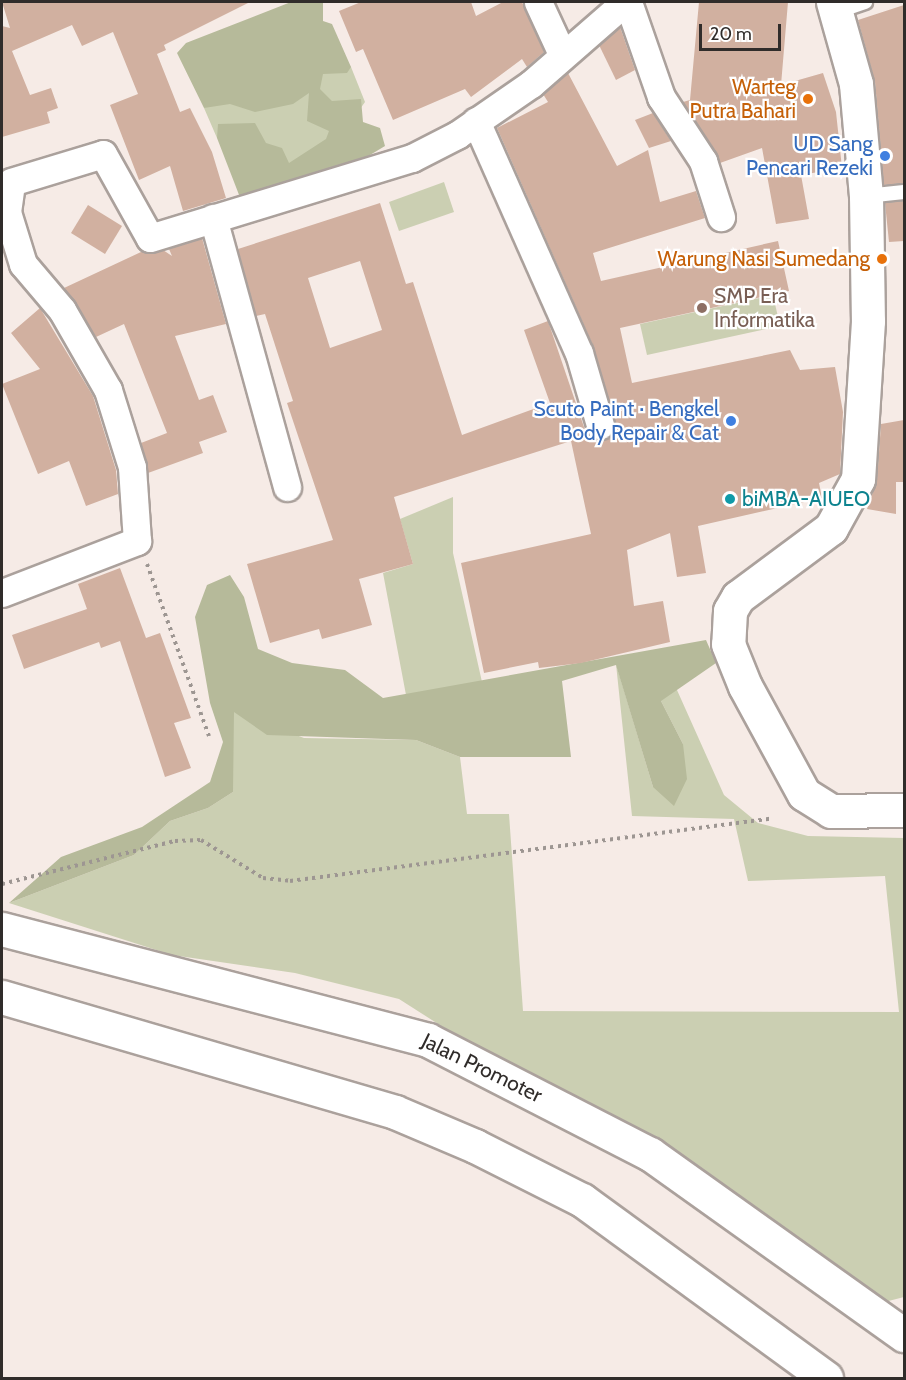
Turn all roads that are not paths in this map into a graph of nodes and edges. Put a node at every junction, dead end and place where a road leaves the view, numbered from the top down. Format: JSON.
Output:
{"nodes":[{"id":1,"x":538,"y":2,"type":"edge"},
{"id":2,"x":627,"y":2,"type":"edge"},
{"id":3,"x":845,"y":5,"type":"edge"},
{"id":4,"x":562,"y":54,"type":"junction"},
{"id":5,"x":476,"y":122,"type":"junction"},
{"id":6,"x":6,"y":173,"type":"edge"},
{"id":7,"x":904,"y":192,"type":"edge"},
{"id":8,"x":866,"y":196,"type":"junction"},
{"id":9,"x":721,"y":217,"type":"dead end"},
{"id":10,"x":213,"y":218,"type":"junction"},
{"id":11,"x":600,"y":425,"type":"dead end"},
{"id":12,"x":287,"y":487,"type":"dead end"},
{"id":13,"x":2,"y":593,"type":"edge"},
{"id":14,"x":904,"y":810,"type":"edge"},
{"id":15,"x":2,"y":929,"type":"edge"},
{"id":16,"x":2,"y":997,"type":"edge"},
{"id":17,"x":904,"y":1335,"type":"edge"},
{"id":18,"x":826,"y":1378,"type":"edge"}],
"edges":[{"from":1,"to":4,"type":"street"},
{"from":2,"to":4,"type":"street"},
{"from":2,"to":9,"type":"street"},
{"from":3,"to":8,"type":"street"},
{"from":4,"to":5,"type":"street"},
{"from":5,"to":10,"type":"street"},
{"from":5,"to":11,"type":"street"},
{"from":6,"to":10,"type":"street"},
{"from":6,"to":13,"type":"street"},
{"from":7,"to":8,"type":"lane"},
{"from":8,"to":14,"type":"street"},
{"from":10,"to":12,"type":"street"},
{"from":15,"to":17,"type":"street","name":"Jalan Promoter"},
{"from":16,"to":18,"type":"street"}]}
